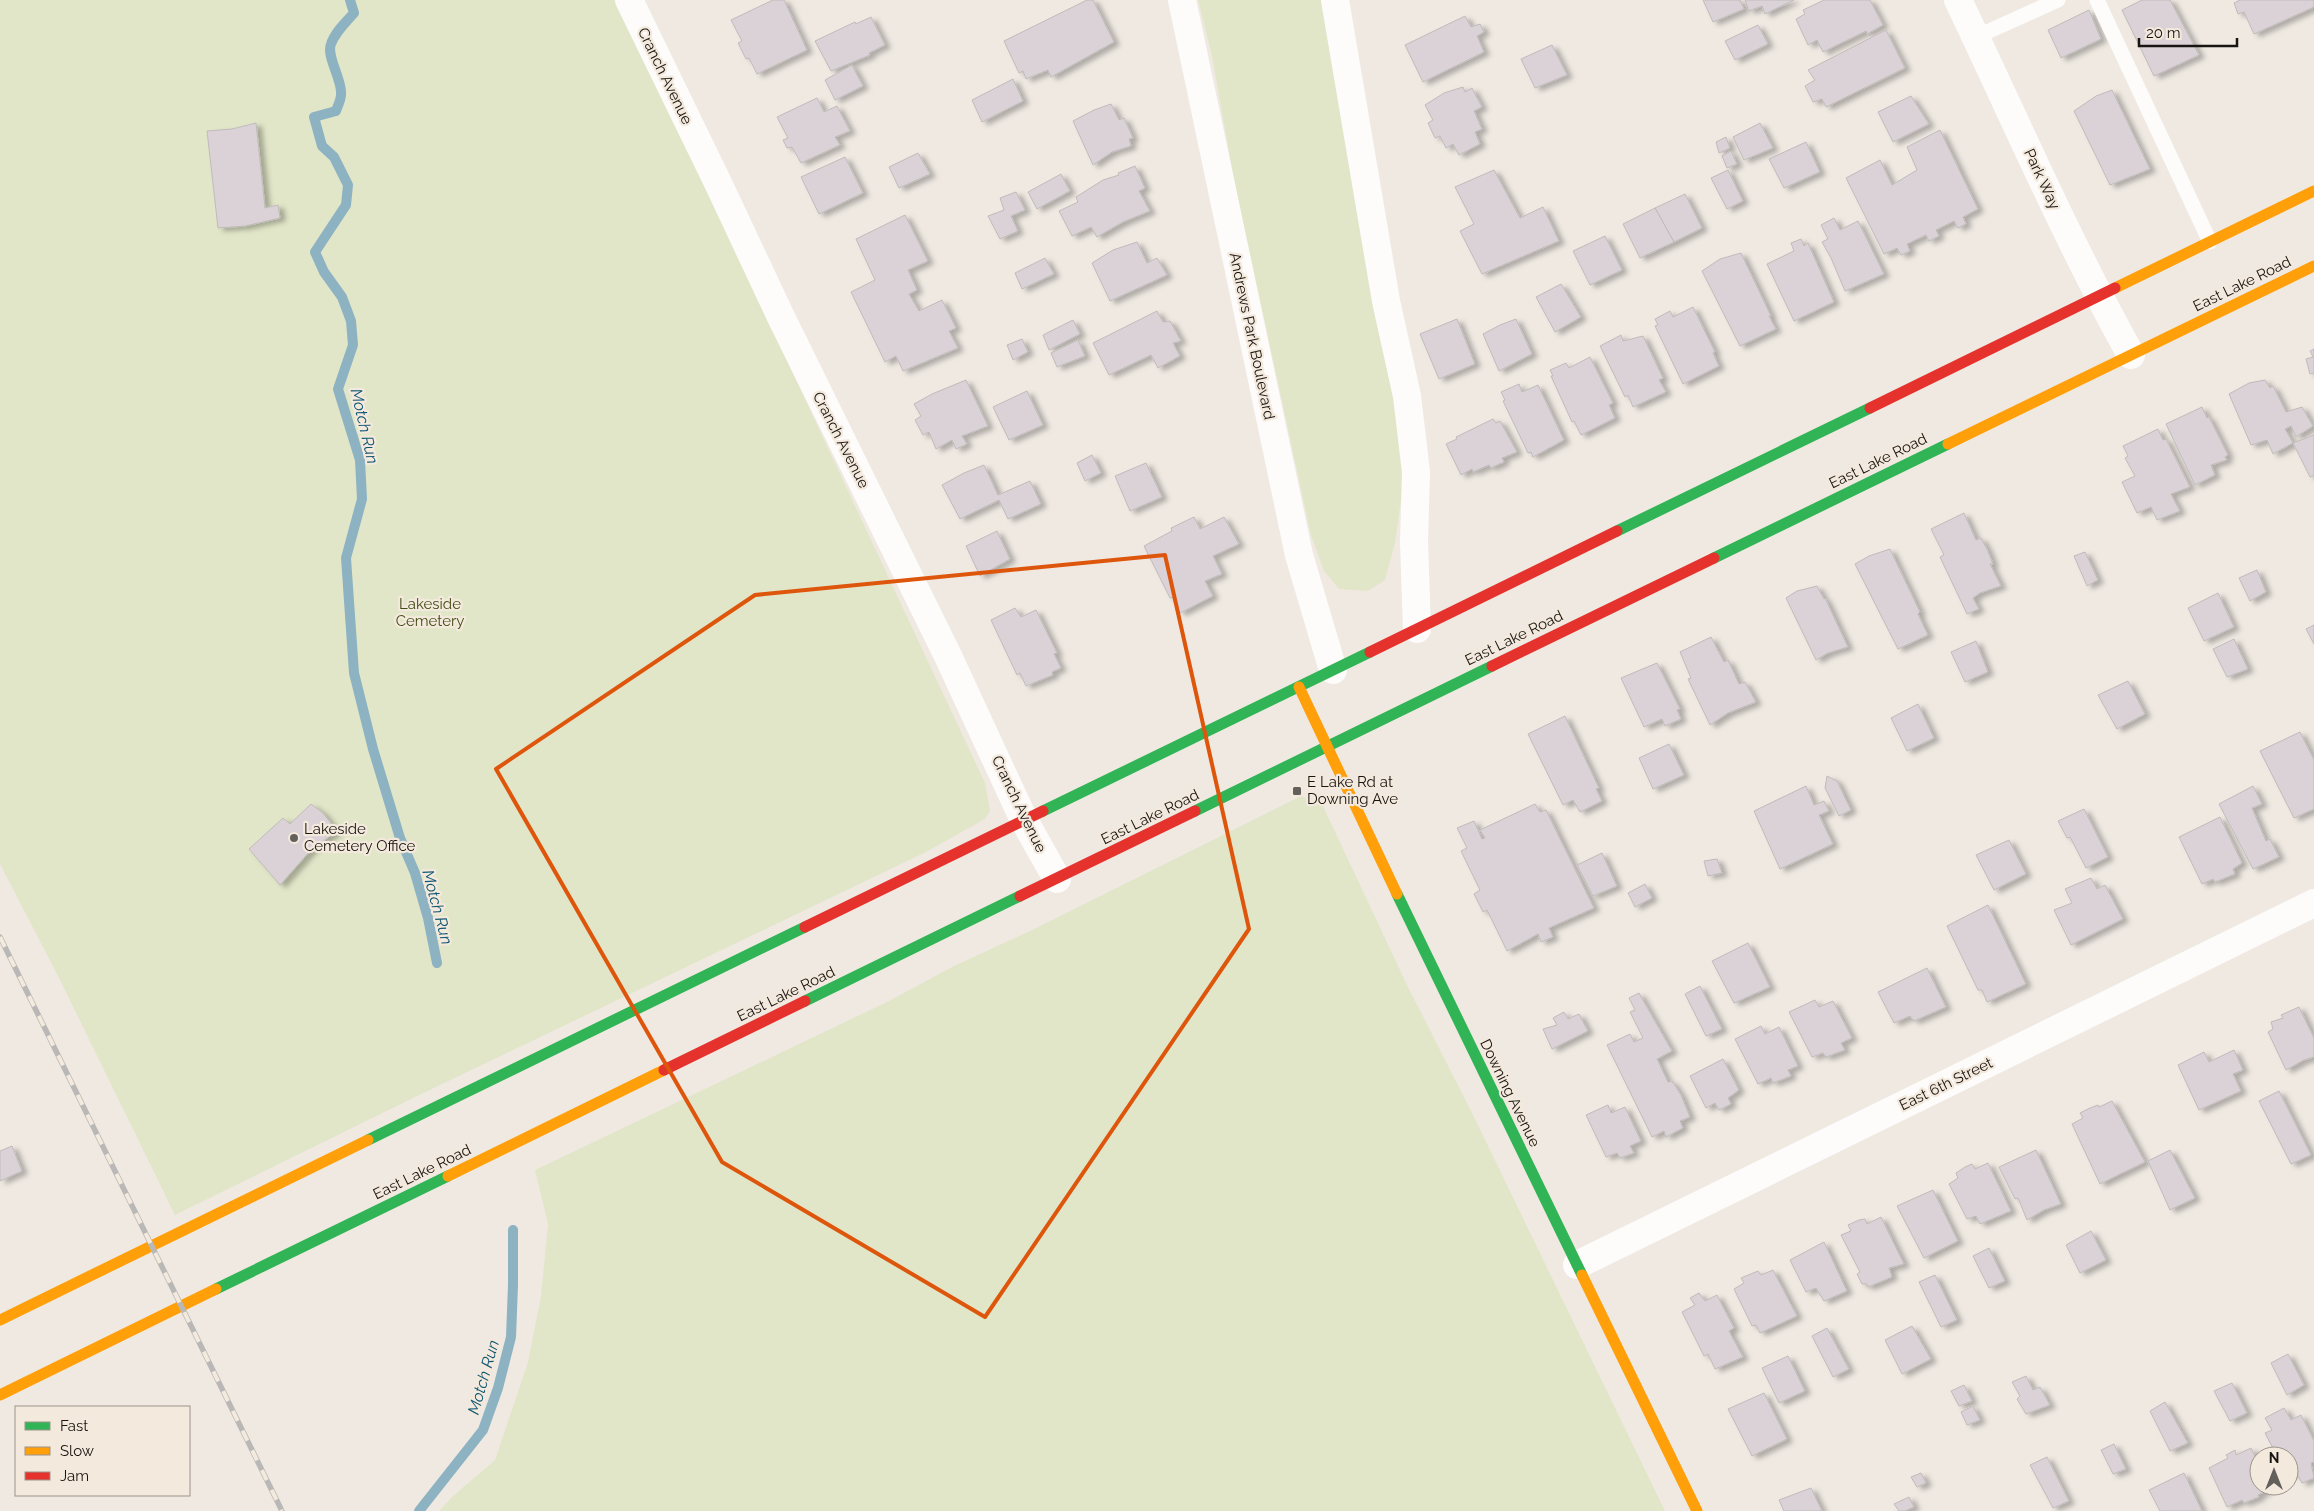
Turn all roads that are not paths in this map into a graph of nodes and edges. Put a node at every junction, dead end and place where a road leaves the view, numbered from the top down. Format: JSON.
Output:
{"nodes":[{"id":1,"x":629,"y":0,"type":"edge"},
{"id":2,"x":1182,"y":0,"type":"edge"},
{"id":3,"x":1335,"y":0,"type":"edge"},
{"id":4,"x":1958,"y":0,"type":"edge"},
{"id":5,"x":2058,"y":0,"type":"edge"},
{"id":6,"x":2097,"y":0,"type":"edge"},
{"id":7,"x":1976,"y":37,"type":"junction"},
{"id":8,"x":2314,"y":191,"type":"edge"},
{"id":9,"x":2210,"y":242,"type":"junction"},
{"id":10,"x":2314,"y":266,"type":"edge"},
{"id":11,"x":2099,"y":296,"type":"junction"},
{"id":12,"x":2132,"y":355,"type":"junction"},
{"id":13,"x":1417,"y":629,"type":"junction"},
{"id":14,"x":1333,"y":670,"type":"junction"},
{"id":15,"x":1299,"y":686,"type":"junction"},
{"id":16,"x":1326,"y":746,"type":"junction"},
{"id":17,"x":1024,"y":820,"type":"junction"},
{"id":18,"x":1057,"y":879,"type":"junction"},
{"id":19,"x":2314,"y":903,"type":"edge"},
{"id":20,"x":1577,"y":1265,"type":"junction"},
{"id":21,"x":0,"y":1320,"type":"edge"},
{"id":22,"x":0,"y":1395,"type":"edge"},
{"id":23,"x":1697,"y":1511,"type":"edge"}],
"edges":[{"from":1,"to":17,"type":"street","name":"Cranch Avenue"},
{"from":2,"to":14,"type":"street","name":"Andrews Park Boulevard"},
{"from":3,"to":13,"type":"street"},
{"from":4,"to":7,"type":"street","name":"Park Way"},
{"from":5,"to":7,"type":"lane"},
{"from":6,"to":9,"type":"lane"},
{"from":7,"to":11,"type":"street","name":"Park Way"},
{"from":8,"to":9,"type":"main road"},
{"from":9,"to":11,"type":"main road"},
{"from":10,"to":12,"type":"main road","name":"East Lake Road"},
{"from":11,"to":12,"type":"street","name":"Park Way"},
{"from":11,"to":13,"type":"main road"},
{"from":12,"to":16,"type":"main road","name":"East Lake Road"},
{"from":13,"to":14,"type":"main road"},
{"from":14,"to":15,"type":"main road"},
{"from":15,"to":16,"type":"main road","name":"Downing Avenue"},
{"from":15,"to":17,"type":"main road"},
{"from":16,"to":18,"type":"main road","name":"East Lake Road"},
{"from":16,"to":20,"type":"main road","name":"Downing Avenue"},
{"from":17,"to":18,"type":"street","name":"Cranch Avenue"},
{"from":17,"to":21,"type":"main road"},
{"from":18,"to":22,"type":"main road","name":"East Lake Road"},
{"from":19,"to":20,"type":"street","name":"East 6th Street"},
{"from":20,"to":23,"type":"main road","name":"Downing Avenue"}]}
